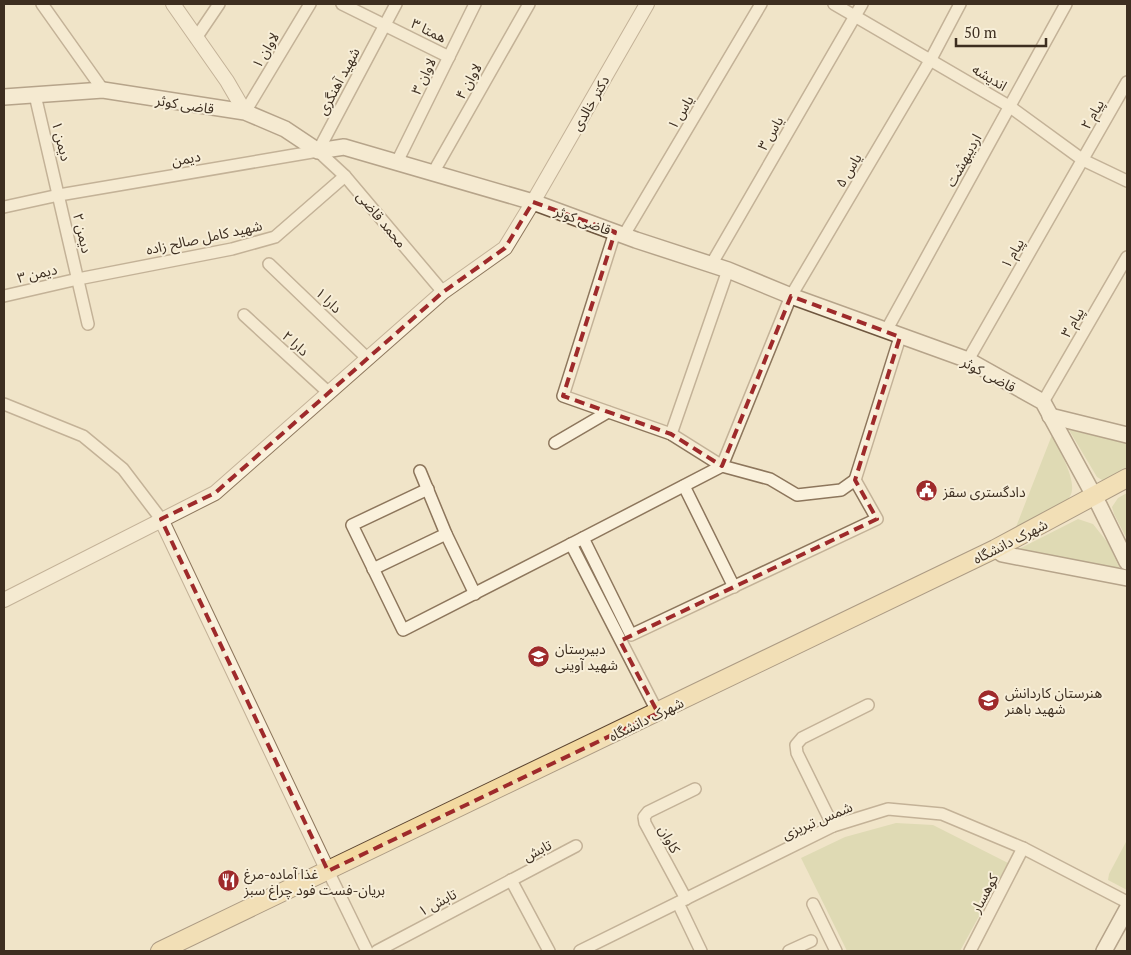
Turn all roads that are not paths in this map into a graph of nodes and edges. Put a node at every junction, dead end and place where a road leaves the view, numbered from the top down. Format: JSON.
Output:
{"nodes":[{"id":1,"x":42,"y":4,"type":"edge"},
{"id":2,"x":173,"y":4,"type":"edge"},
{"id":3,"x":219,"y":4,"type":"edge"},
{"id":4,"x":310,"y":4,"type":"edge"},
{"id":5,"x":342,"y":4,"type":"edge"},
{"id":6,"x":396,"y":4,"type":"edge"},
{"id":7,"x":476,"y":4,"type":"edge"},
{"id":8,"x":529,"y":4,"type":"edge"},
{"id":9,"x":647,"y":4,"type":"edge"},
{"id":10,"x":761,"y":4,"type":"edge"},
{"id":11,"x":834,"y":4,"type":"edge"},
{"id":12,"x":862,"y":4,"type":"edge"},
{"id":13,"x":960,"y":4,"type":"edge"},
{"id":14,"x":1066,"y":4,"type":"edge"},
{"id":15,"x":856,"y":16,"type":"junction"},
{"id":16,"x":385,"y":25,"type":"junction"},
{"id":17,"x":196,"y":38,"type":"junction"},
{"id":18,"x":449,"y":57,"type":"junction"},
{"id":19,"x":931,"y":60,"type":"junction"},
{"id":20,"x":1127,"y":82,"type":"edge"},
{"id":21,"x":103,"y":90,"type":"junction"},
{"id":22,"x":35,"y":95,"type":"junction"},
{"id":23,"x":4,"y":97,"type":"edge"},
{"id":24,"x":1009,"y":106,"type":"junction"},
{"id":25,"x":245,"y":112,"type":"junction"},
{"id":26,"x":318,"y":151,"type":"junction"},
{"id":27,"x":1083,"y":160,"type":"junction"},
{"id":28,"x":397,"y":162,"type":"junction"},
{"id":29,"x":433,"y":174,"type":"junction"},
{"id":30,"x":346,"y":176,"type":"junction"},
{"id":31,"x":1127,"y":181,"type":"edge"},
{"id":32,"x":59,"y":195,"type":"junction"},
{"id":33,"x":533,"y":202,"type":"junction"},
{"id":34,"x":4,"y":208,"type":"edge"},
{"id":35,"x":619,"y":234,"type":"junction"},
{"id":36,"x":1127,"y":256,"type":"edge"},
{"id":37,"x":269,"y":264,"type":"dead end"},
{"id":38,"x":711,"y":265,"type":"junction"},
{"id":39,"x":728,"y":270,"type":"junction"},
{"id":40,"x":78,"y":278,"type":"junction"},
{"id":41,"x":443,"y":292,"type":"junction"},
{"id":42,"x":4,"y":296,"type":"edge"},
{"id":43,"x":791,"y":296,"type":"junction"},
{"id":44,"x":244,"y":315,"type":"dead end"},
{"id":45,"x":88,"y":324,"type":"dead end"},
{"id":46,"x":893,"y":334,"type":"junction"},
{"id":47,"x":367,"y":358,"type":"junction"},
{"id":48,"x":968,"y":360,"type":"junction"},
{"id":49,"x":329,"y":393,"type":"junction"},
{"id":50,"x":1043,"y":402,"type":"junction"},
{"id":51,"x":4,"y":404,"type":"edge"},
{"id":52,"x":608,"y":412,"type":"junction"},
{"id":53,"x":1050,"y":416,"type":"junction"},
{"id":54,"x":1126,"y":432,"type":"edge"},
{"id":55,"x":671,"y":434,"type":"junction"},
{"id":56,"x":555,"y":442,"type":"dead end"},
{"id":57,"x":722,"y":466,"type":"junction"},
{"id":58,"x":420,"y":471,"type":"dead end"},
{"id":59,"x":1127,"y":478,"type":"edge"},
{"id":60,"x":855,"y":480,"type":"junction"},
{"id":61,"x":684,"y":486,"type":"junction"},
{"id":62,"x":428,"y":489,"type":"junction"},
{"id":63,"x":1127,"y":489,"type":"edge"},
{"id":64,"x":1096,"y":501,"type":"junction"},
{"id":65,"x":161,"y":519,"type":"junction"},
{"id":66,"x":446,"y":534,"type":"junction"},
{"id":67,"x":583,"y":538,"type":"junction"},
{"id":68,"x":571,"y":544,"type":"junction"},
{"id":69,"x":999,"y":552,"type":"junction"},
{"id":70,"x":1127,"y":562,"type":"edge"},
{"id":71,"x":373,"y":569,"type":"junction"},
{"id":72,"x":1127,"y":578,"type":"edge"},
{"id":73,"x":734,"y":587,"type":"junction"},
{"id":74,"x":474,"y":594,"type":"junction"},
{"id":75,"x":4,"y":600,"type":"edge"},
{"id":76,"x":868,"y":705,"type":"dead end"},
{"id":77,"x":658,"y":713,"type":"junction"},
{"id":78,"x":695,"y":789,"type":"dead end"},
{"id":79,"x":833,"y":826,"type":"junction"},
{"id":80,"x":576,"y":846,"type":"dead end"},
{"id":81,"x":1022,"y":848,"type":"junction"},
{"id":82,"x":331,"y":876,"type":"junction"},
{"id":83,"x":511,"y":880,"type":"junction"},
{"id":84,"x":682,"y":901,"type":"junction"},
{"id":85,"x":1127,"y":902,"type":"edge"},
{"id":86,"x":813,"y":904,"type":"dead end"},
{"id":87,"x":1127,"y":909,"type":"edge"},
{"id":88,"x":811,"y":941,"type":"dead end"},
{"id":89,"x":160,"y":951,"type":"edge"},
{"id":90,"x":186,"y":951,"type":"edge"},
{"id":91,"x":367,"y":951,"type":"edge"},
{"id":92,"x":377,"y":951,"type":"edge"},
{"id":93,"x":549,"y":951,"type":"edge"},
{"id":94,"x":580,"y":951,"type":"edge"},
{"id":95,"x":701,"y":951,"type":"edge"},
{"id":96,"x":789,"y":951,"type":"edge"},
{"id":97,"x":836,"y":951,"type":"edge"},
{"id":98,"x":970,"y":951,"type":"edge"},
{"id":99,"x":1104,"y":951,"type":"edge"}],
"edges":[{"from":1,"to":21,"type":"street"},
{"from":2,"to":17,"type":"street"},
{"from":3,"to":17,"type":"street"},
{"from":4,"to":25,"type":"street","name":"لاوان ۱"},
{"from":5,"to":16,"type":"street","name":"همتا ۳"},
{"from":6,"to":16,"type":"street","name":"شهید آهنگری"},
{"from":7,"to":18,"type":"street","name":"لاوان ۳"},
{"from":8,"to":29,"type":"street","name":"لاوان ۴"},
{"from":9,"to":33,"type":"street","name":"دکتر خالدی"},
{"from":10,"to":35,"type":"street","name":"یاس ۱"},
{"from":11,"to":15,"type":"street","name":"اندیشه"},
{"from":12,"to":15,"type":"street","name":"یاس ۳"},
{"from":13,"to":19,"type":"street","name":"یاس ۵"},
{"from":14,"to":24,"type":"street","name":"اردیبهشت"},
{"from":15,"to":19,"type":"street","name":"اندیشه"},
{"from":15,"to":38,"type":"street","name":"یاس ۳"},
{"from":16,"to":18,"type":"street","name":"همتا ۳"},
{"from":16,"to":26,"type":"street","name":"شهید آهنگری"},
{"from":17,"to":25,"type":"street"},
{"from":18,"to":28,"type":"street","name":"لاوان ۳"},
{"from":19,"to":24,"type":"street","name":"اندیشه"},
{"from":19,"to":43,"type":"street","name":"یاس ۵"},
{"from":20,"to":27,"type":"street","name":"پیام ۲"},
{"from":21,"to":22,"type":"main road","name":"قاضی کوثر"},
{"from":21,"to":25,"type":"main road","name":"قاضی کوثر"},
{"from":22,"to":23,"type":"main road","name":"قاضی کوثر"},
{"from":22,"to":32,"type":"street","name":"دیمن ۱"},
{"from":24,"to":27,"type":"street","name":"اندیشه"},
{"from":24,"to":46,"type":"street","name":"اردیبهشت"},
{"from":25,"to":26,"type":"main road","name":"قاضی کوثر"},
{"from":26,"to":28,"type":"main road","name":"قاضی کوثر"},
{"from":26,"to":30,"type":"street","name":"محمد قاضی"},
{"from":26,"to":32,"type":"street","name":"دیمن"},
{"from":27,"to":31,"type":"street","name":"اندیشه"},
{"from":27,"to":48,"type":"street","name":"پیام ۱"},
{"from":28,"to":29,"type":"main road","name":"قاضی کوثر"},
{"from":29,"to":33,"type":"main road","name":"قاضی کوثر"},
{"from":30,"to":40,"type":"street","name":"شهید کامل صالح زاده"},
{"from":30,"to":41,"type":"street","name":"محمد قاضی"},
{"from":32,"to":34,"type":"street","name":"دیمن"},
{"from":32,"to":40,"type":"street","name":"دیمن ۲"},
{"from":33,"to":35,"type":"main road","name":"قاضی کوثر"},
{"from":33,"to":41,"type":"street","name":"دکتر خالدی"},
{"from":35,"to":38,"type":"main road","name":"قاضی کوثر"},
{"from":35,"to":52,"type":"street","name":"یاس ۱"},
{"from":36,"to":50,"type":"street","name":"پیام ۳"},
{"from":37,"to":47,"type":"street","name":"دارا ۱"},
{"from":38,"to":39,"type":"main road","name":"قاضی کوثر"},
{"from":39,"to":43,"type":"main road","name":"قاضی کوثر"},
{"from":39,"to":55,"type":"street"},
{"from":40,"to":42,"type":"street","name":"دیمن ۳"},
{"from":40,"to":45,"type":"street","name":"دیمن ۲"},
{"from":41,"to":47,"type":"street","name":"دکتر خالدی"},
{"from":43,"to":46,"type":"main road","name":"قاضی کوثر"},
{"from":43,"to":57,"type":"street","name":"یاس ۵"},
{"from":44,"to":49,"type":"street","name":"دارا ۲"},
{"from":46,"to":48,"type":"main road","name":"قاضی کوثر"},
{"from":46,"to":60,"type":"street","name":"اردیبهشت"},
{"from":47,"to":49,"type":"street","name":"دکتر خالدی"},
{"from":48,"to":50,"type":"main road","name":"قاضی کوثر"},
{"from":49,"to":65,"type":"street","name":"دکتر خالدی"},
{"from":50,"to":53,"type":"main road"},
{"from":51,"to":65,"type":"street"},
{"from":52,"to":55,"type":"street"},
{"from":52,"to":56,"type":"street"},
{"from":53,"to":54,"type":"main road"},
{"from":53,"to":64,"type":"main road"},
{"from":55,"to":57,"type":"street"},
{"from":57,"to":60,"type":"street"},
{"from":57,"to":61,"type":"street"},
{"from":58,"to":62,"type":"street"},
{"from":59,"to":64,"type":"main road","name":"شهرک دانشگاه"},
{"from":60,"to":73,"type":"street"},
{"from":61,"to":67,"type":"street"},
{"from":61,"to":73,"type":"street"},
{"from":62,"to":66,"type":"street"},
{"from":62,"to":71,"type":"street"},
{"from":63,"to":64,"type":"main road"},
{"from":64,"to":69,"type":"main road","name":"شهرک دانشگاه"},
{"from":64,"to":70,"type":"main road"},
{"from":65,"to":75,"type":"street","name":"دکتر خالدی"},
{"from":65,"to":82,"type":"street"},
{"from":66,"to":71,"type":"street"},
{"from":66,"to":74,"type":"street"},
{"from":67,"to":68,"type":"street"},
{"from":67,"to":73,"type":"street"},
{"from":68,"to":74,"type":"street"},
{"from":68,"to":77,"type":"street"},
{"from":69,"to":72,"type":"main road"},
{"from":69,"to":77,"type":"main road","name":"شهرک دانشگاه"},
{"from":69,"to":82,"type":"main road"},
{"from":71,"to":74,"type":"street"},
{"from":76,"to":79,"type":"street"},
{"from":77,"to":82,"type":"main road","name":"شهرک دانشگاه"},
{"from":78,"to":84,"type":"street","name":"کاوان"},
{"from":79,"to":81,"type":"street","name":"شمس تبریزی"},
{"from":79,"to":84,"type":"street","name":"شمس تبریزی"},
{"from":80,"to":83,"type":"street","name":"تابش"},
{"from":81,"to":85,"type":"street","name":"شمس تبریزی"},
{"from":81,"to":98,"type":"street","name":"کوهسار"},
{"from":82,"to":89,"type":"main road","name":"شهرک دانشگاه"},
{"from":82,"to":90,"type":"main road"},
{"from":82,"to":91,"type":"street"},
{"from":83,"to":92,"type":"street","name":"تابش ۱"},
{"from":83,"to":93,"type":"street"},
{"from":84,"to":94,"type":"street","name":"شمس تبریزی"},
{"from":84,"to":95,"type":"street"},
{"from":86,"to":97,"type":"street"},
{"from":87,"to":99,"type":"main road"},
{"from":88,"to":96,"type":"street"}]}
